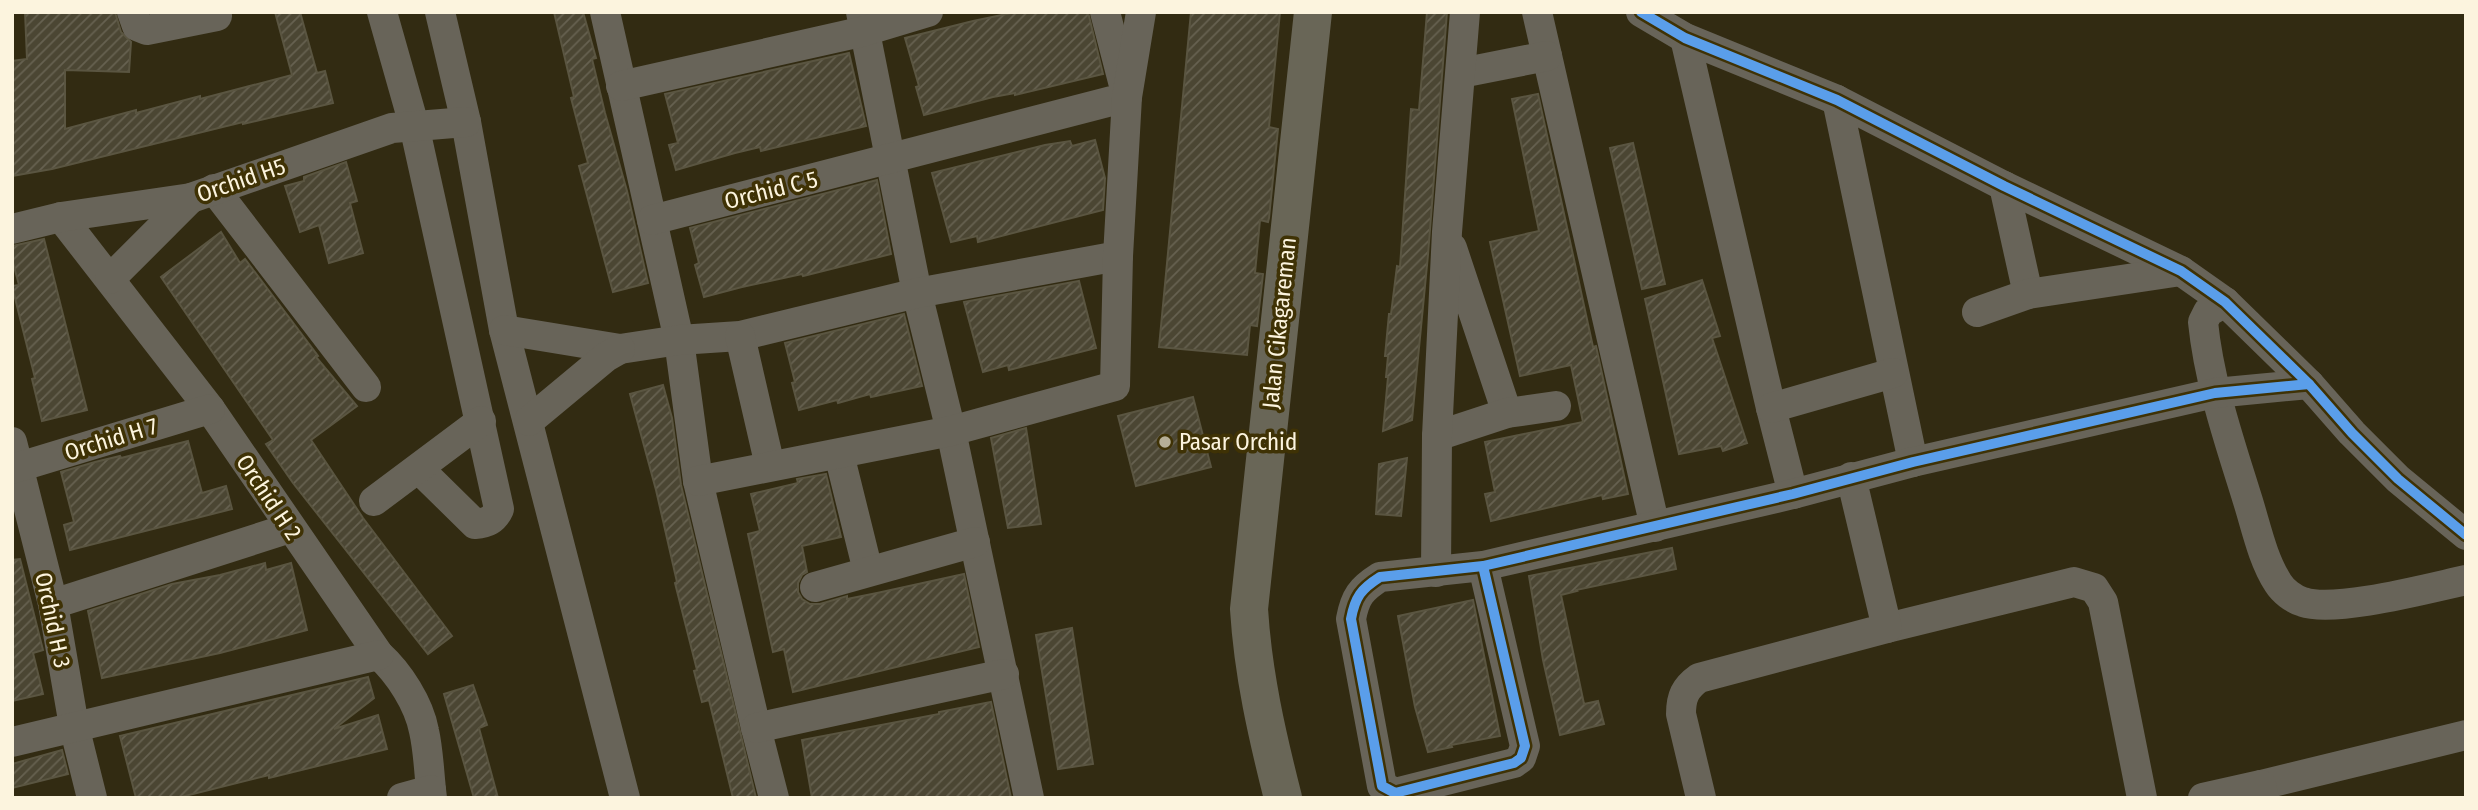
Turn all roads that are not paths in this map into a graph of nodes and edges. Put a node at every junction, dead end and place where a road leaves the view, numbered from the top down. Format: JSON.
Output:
{"nodes":[{"id":1,"x":132,"y":12,"type":"edge"},
{"id":2,"x":382,"y":12,"type":"edge"},
{"id":3,"x":440,"y":12,"type":"edge"},
{"id":4,"x":605,"y":12,"type":"edge"},
{"id":5,"x":928,"y":12,"type":"edge"},
{"id":6,"x":1105,"y":12,"type":"edge"},
{"id":7,"x":1141,"y":12,"type":"edge"},
{"id":8,"x":1313,"y":12,"type":"edge"},
{"id":9,"x":1465,"y":12,"type":"edge"},
{"id":10,"x":1537,"y":12,"type":"edge"},
{"id":11,"x":1641,"y":12,"type":"edge"},
{"id":12,"x":217,"y":16,"type":"dead end"},
{"id":13,"x":863,"y":21,"type":"edge"},
{"id":14,"x":1685,"y":38,"type":"junction"},
{"id":15,"x":1546,"y":56,"type":"junction"},
{"id":16,"x":1461,"y":73,"type":"junction"},
{"id":17,"x":621,"y":86,"type":"junction"},
{"id":18,"x":1127,"y":97,"type":"junction"},
{"id":19,"x":1837,"y":100,"type":"junction"},
{"id":20,"x":466,"y":122,"type":"junction"},
{"id":21,"x":414,"y":125,"type":"junction"},
{"id":22,"x":890,"y":159,"type":"junction"},
{"id":23,"x":2004,"y":186,"type":"junction"},
{"id":24,"x":203,"y":193,"type":"junction"},
{"id":25,"x":61,"y":217,"type":"junction"},
{"id":26,"x":652,"y":220,"type":"junction"},
{"id":27,"x":12,"y":229,"type":"edge"},
{"id":28,"x":1447,"y":232,"type":"junction"},
{"id":29,"x":1118,"y":256,"type":"junction"},
{"id":30,"x":2181,"y":271,"type":"junction"},
{"id":31,"x":110,"y":279,"type":"junction"},
{"id":32,"x":917,"y":293,"type":"junction"},
{"id":33,"x":2028,"y":293,"type":"junction"},
{"id":34,"x":2225,"y":302,"type":"junction"},
{"id":35,"x":1977,"y":312,"type":"dead end"},
{"id":36,"x":516,"y":333,"type":"junction"},
{"id":37,"x":740,"y":337,"type":"junction"},
{"id":38,"x":679,"y":340,"type":"junction"},
{"id":39,"x":610,"y":351,"type":"junction"},
{"id":40,"x":1893,"y":373,"type":"junction"},
{"id":41,"x":2309,"y":384,"type":"junction"},
{"id":42,"x":366,"y":387,"type":"dead end"},
{"id":43,"x":2215,"y":393,"type":"junction"},
{"id":44,"x":1556,"y":405,"type":"dead end"},
{"id":45,"x":1771,"y":408,"type":"junction"},
{"id":46,"x":210,"y":409,"type":"junction"},
{"id":47,"x":537,"y":413,"type":"junction"},
{"id":48,"x":1507,"y":413,"type":"junction"},
{"id":49,"x":481,"y":421,"type":"junction"},
{"id":50,"x":951,"y":431,"type":"junction"},
{"id":51,"x":1437,"y":436,"type":"junction"},
{"id":52,"x":839,"y":454,"type":"junction"},
{"id":53,"x":14,"y":460,"type":"edge"},
{"id":54,"x":1913,"y":462,"type":"junction"},
{"id":55,"x":770,"y":466,"type":"junction"},
{"id":56,"x":419,"y":469,"type":"junction"},
{"id":57,"x":1851,"y":477,"type":"junction"},
{"id":58,"x":698,"y":481,"type":"junction"},
{"id":59,"x":1793,"y":494,"type":"junction"},
{"id":60,"x":19,"y":501,"type":"edge"},
{"id":61,"x":374,"y":501,"type":"dead end"},
{"id":62,"x":1655,"y":527,"type":"junction"},
{"id":63,"x":290,"y":528,"type":"junction"},
{"id":64,"x":2466,"y":535,"type":"edge"},
{"id":65,"x":975,"y":542,"type":"junction"},
{"id":66,"x":1483,"y":566,"type":"junction"},
{"id":67,"x":868,"y":570,"type":"junction"},
{"id":68,"x":1436,"y":572,"type":"junction"},
{"id":69,"x":2466,"y":580,"type":"edge"},
{"id":70,"x":815,"y":586,"type":"dead end"},
{"id":71,"x":52,"y":604,"type":"junction"},
{"id":72,"x":1887,"y":628,"type":"junction"},
{"id":73,"x":379,"y":655,"type":"junction"},
{"id":74,"x":1004,"y":674,"type":"junction"},
{"id":75,"x":74,"y":726,"type":"junction"},
{"id":76,"x":756,"y":728,"type":"junction"},
{"id":77,"x":2466,"y":735,"type":"edge"},
{"id":78,"x":12,"y":742,"type":"edge"},
{"id":79,"x":2309,"y":787,"type":"edge"},
{"id":80,"x":2263,"y":792,"type":"edge"},
{"id":81,"x":432,"y":794,"type":"edge"},
{"id":82,"x":92,"y":798,"type":"edge"},
{"id":83,"x":402,"y":798,"type":"edge"},
{"id":84,"x":625,"y":798,"type":"edge"},
{"id":85,"x":774,"y":798,"type":"edge"},
{"id":86,"x":1029,"y":798,"type":"edge"},
{"id":87,"x":1283,"y":798,"type":"edge"},
{"id":88,"x":1701,"y":798,"type":"edge"},
{"id":89,"x":2142,"y":798,"type":"edge"},
{"id":90,"x":2203,"y":798,"type":"edge"}],
"edges":[{"from":1,"to":12,"type":"street"},
{"from":2,"to":21,"type":"street"},
{"from":3,"to":20,"type":"street"},
{"from":4,"to":17,"type":"street"},
{"from":5,"to":13,"type":"street"},
{"from":6,"to":18,"type":"street"},
{"from":7,"to":18,"type":"street"},
{"from":8,"to":87,"type":"street","name":"Jalan Cikagareman"},
{"from":9,"to":16,"type":"street"},
{"from":10,"to":15,"type":"street"},
{"from":11,"to":14,"type":"street"},
{"from":13,"to":17,"type":"street"},
{"from":13,"to":22,"type":"street"},
{"from":14,"to":19,"type":"street"},
{"from":14,"to":45,"type":"street"},
{"from":15,"to":16,"type":"street"},
{"from":15,"to":62,"type":"street"},
{"from":16,"to":28,"type":"street"},
{"from":17,"to":26,"type":"street"},
{"from":18,"to":22,"type":"street","name":"Orchid C 5"},
{"from":18,"to":29,"type":"street"},
{"from":19,"to":23,"type":"street"},
{"from":19,"to":40,"type":"street"},
{"from":20,"to":21,"type":"street","name":"Orchid H5"},
{"from":20,"to":36,"type":"street"},
{"from":21,"to":24,"type":"street","name":"Orchid H5"},
{"from":21,"to":49,"type":"street"},
{"from":22,"to":26,"type":"street","name":"Orchid C 5"},
{"from":22,"to":32,"type":"street"},
{"from":23,"to":30,"type":"street"},
{"from":23,"to":33,"type":"street"},
{"from":24,"to":25,"type":"street","name":"Orchid H5"},
{"from":24,"to":31,"type":"street"},
{"from":24,"to":42,"type":"street"},
{"from":25,"to":27,"type":"street","name":"Orchid H5"},
{"from":25,"to":31,"type":"street","name":"Orchid H 2"},
{"from":26,"to":38,"type":"street"},
{"from":28,"to":48,"type":"street"},
{"from":28,"to":51,"type":"street"},
{"from":29,"to":32,"type":"street"},
{"from":29,"to":50,"type":"street"},
{"from":30,"to":33,"type":"street"},
{"from":30,"to":34,"type":"street"},
{"from":31,"to":46,"type":"street","name":"Orchid H 2"},
{"from":32,"to":37,"type":"street"},
{"from":32,"to":50,"type":"street"},
{"from":33,"to":35,"type":"street"},
{"from":34,"to":41,"type":"street"},
{"from":34,"to":43,"type":"street"},
{"from":36,"to":39,"type":"street"},
{"from":36,"to":47,"type":"street"},
{"from":37,"to":38,"type":"street"},
{"from":37,"to":55,"type":"street"},
{"from":38,"to":39,"type":"street"},
{"from":38,"to":58,"type":"street"},
{"from":39,"to":47,"type":"street"},
{"from":40,"to":45,"type":"street"},
{"from":40,"to":54,"type":"street"},
{"from":41,"to":43,"type":"street"},
{"from":41,"to":64,"type":"street"},
{"from":43,"to":54,"type":"street"},
{"from":43,"to":69,"type":"street"},
{"from":44,"to":48,"type":"street"},
{"from":45,"to":59,"type":"street"},
{"from":46,"to":53,"type":"street","name":"Orchid H 7"},
{"from":46,"to":63,"type":"street","name":"Orchid H 2"},
{"from":47,"to":84,"type":"street"},
{"from":48,"to":51,"type":"street"},
{"from":49,"to":56,"type":"street"},
{"from":49,"to":56,"type":"street"},
{"from":50,"to":52,"type":"street"},
{"from":50,"to":65,"type":"street"},
{"from":51,"to":68,"type":"street"},
{"from":52,"to":55,"type":"street"},
{"from":52,"to":67,"type":"street"},
{"from":53,"to":60,"type":"street","name":"Orchid H 3"},
{"from":54,"to":57,"type":"street"},
{"from":55,"to":58,"type":"street"},
{"from":56,"to":61,"type":"street"},
{"from":57,"to":59,"type":"street"},
{"from":57,"to":72,"type":"street"},
{"from":58,"to":76,"type":"street"},
{"from":59,"to":62,"type":"street"},
{"from":60,"to":71,"type":"street","name":"Orchid H 3"},
{"from":62,"to":66,"type":"street"},
{"from":63,"to":71,"type":"street"},
{"from":63,"to":73,"type":"street","name":"Orchid H 2"},
{"from":65,"to":67,"type":"street"},
{"from":65,"to":74,"type":"street"},
{"from":66,"to":68,"type":"street"},
{"from":66,"to":68,"type":"street"},
{"from":67,"to":70,"type":"street"},
{"from":71,"to":75,"type":"street","name":"Orchid H 3"},
{"from":72,"to":88,"type":"street"},
{"from":72,"to":89,"type":"street"},
{"from":73,"to":75,"type":"street"},
{"from":73,"to":81,"type":"street","name":"Orchid H 2"},
{"from":74,"to":76,"type":"street"},
{"from":74,"to":86,"type":"street"},
{"from":75,"to":78,"type":"street"},
{"from":75,"to":82,"type":"street","name":"Orchid H 3"},
{"from":76,"to":85,"type":"street"},
{"from":77,"to":79,"type":"street"},
{"from":79,"to":80,"type":"street"},
{"from":80,"to":90,"type":"street"},
{"from":81,"to":83,"type":"street"}]}
